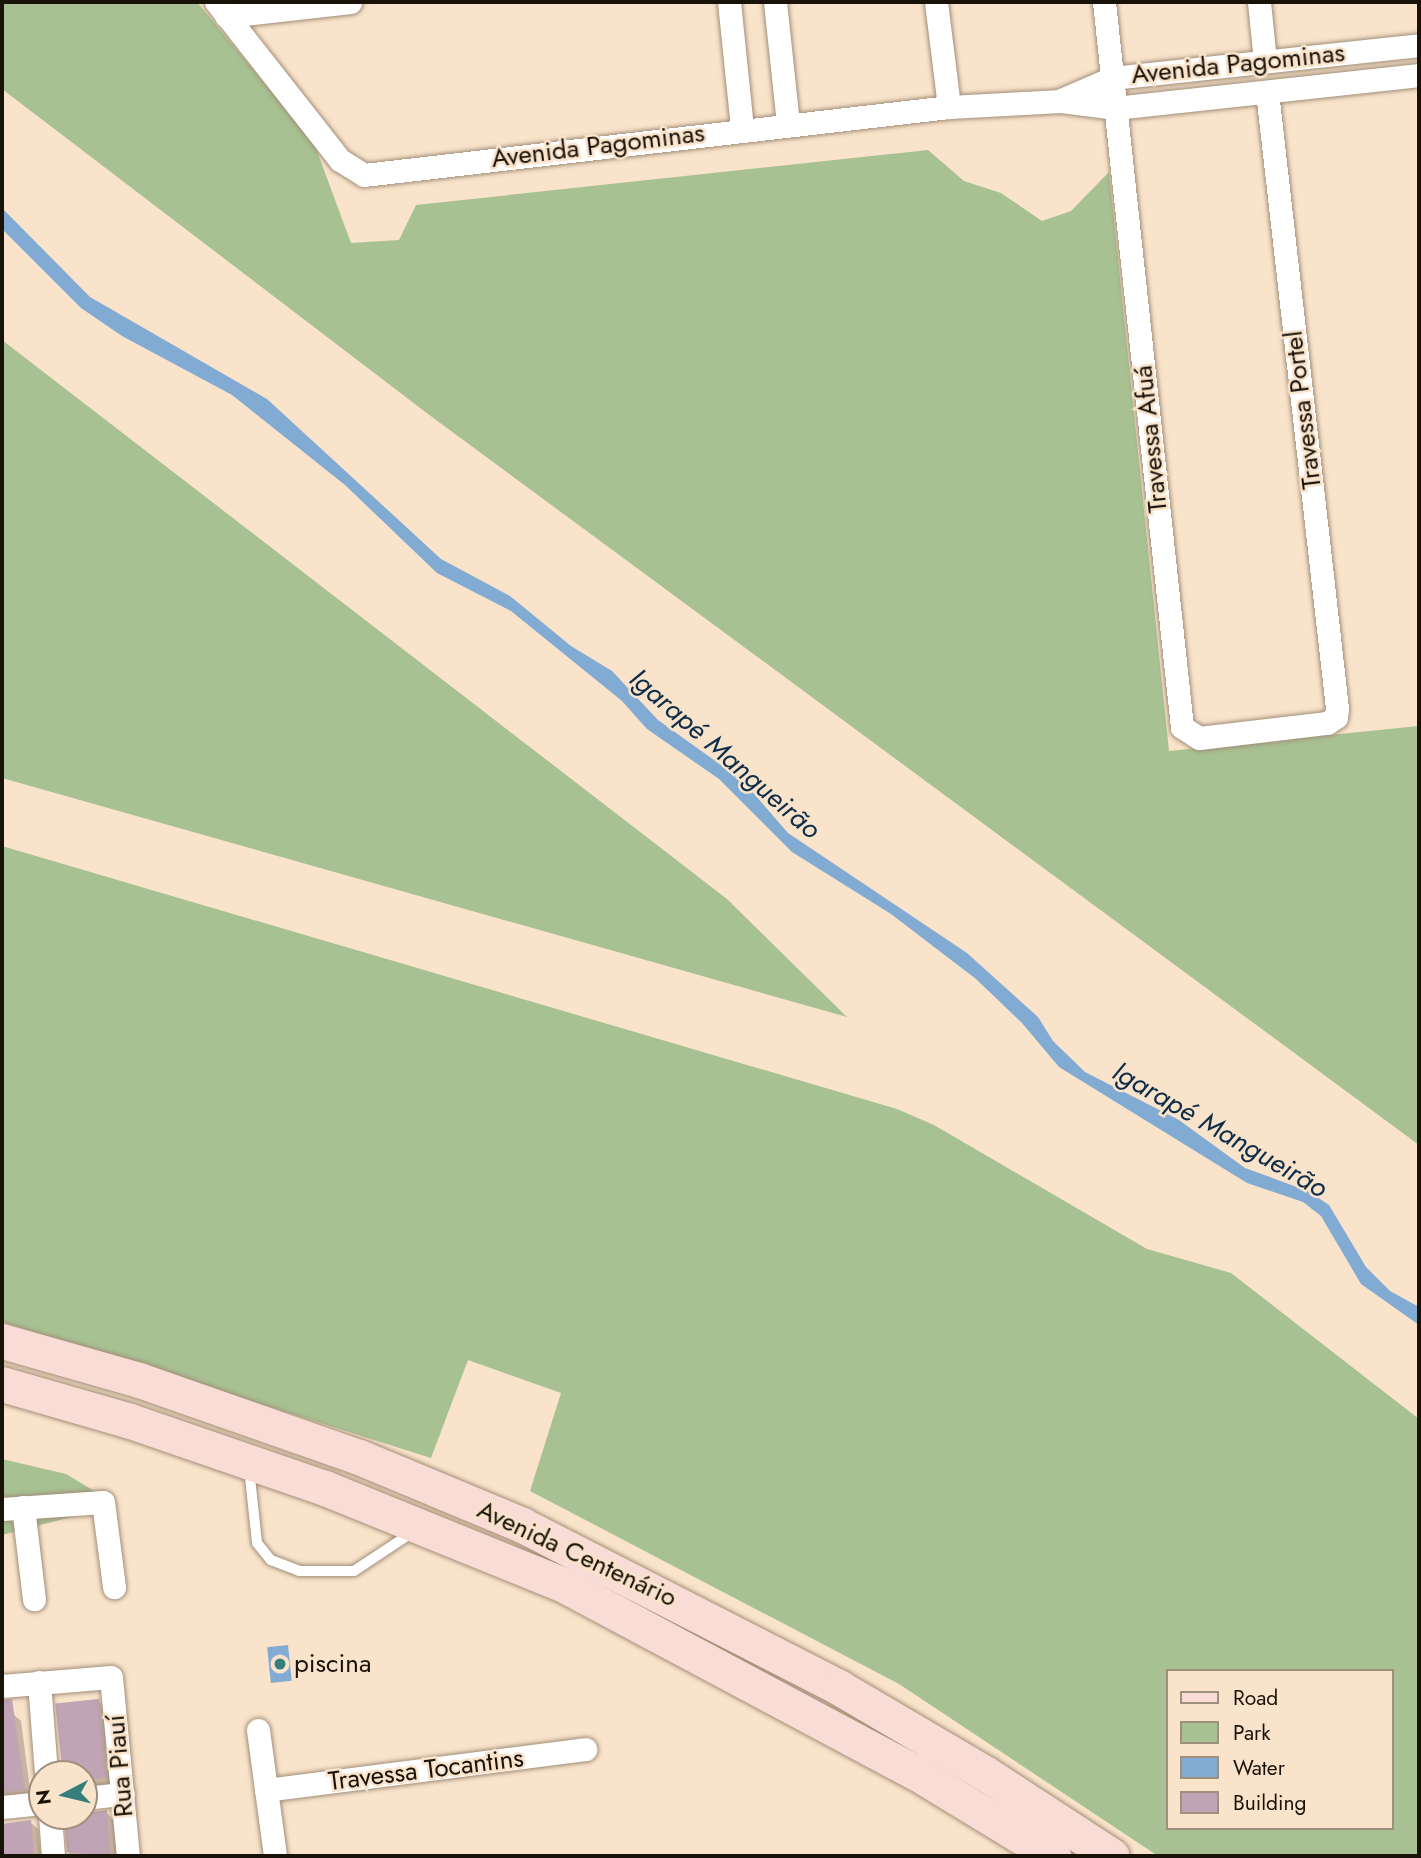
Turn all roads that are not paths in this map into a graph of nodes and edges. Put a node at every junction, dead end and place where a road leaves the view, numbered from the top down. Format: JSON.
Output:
{"nodes":[{"id":1,"x":350,"y":2,"type":"edge"},
{"id":2,"x":729,"y":2,"type":"edge"},
{"id":3,"x":775,"y":2,"type":"edge"},
{"id":4,"x":936,"y":2,"type":"edge"},
{"id":5,"x":1104,"y":2,"type":"edge"},
{"id":6,"x":1259,"y":2,"type":"edge"},
{"id":7,"x":221,"y":9,"type":"edge"},
{"id":8,"x":1419,"y":45,"type":"edge"},
{"id":9,"x":1265,"y":61,"type":"junction"},
{"id":10,"x":1419,"y":75,"type":"edge"},
{"id":11,"x":1112,"y":78,"type":"junction"},
{"id":12,"x":1267,"y":92,"type":"junction"},
{"id":13,"x":1061,"y":100,"type":"junction"},
{"id":14,"x":949,"y":107,"type":"junction"},
{"id":15,"x":1115,"y":108,"type":"junction"},
{"id":16,"x":788,"y":124,"type":"junction"},
{"id":17,"x":742,"y":128,"type":"junction"},
{"id":18,"x":1327,"y":723,"type":"joint"},
{"id":19,"x":2,"y":1340,"type":"edge"},
{"id":20,"x":2,"y":1384,"type":"edge"},
{"id":21,"x":248,"y":1461,"type":"junction"},
{"id":22,"x":13,"y":1508,"type":"edge"},
{"id":23,"x":420,"y":1527,"type":"junction"},
{"id":24,"x":114,"y":1587,"type":"dead end"},
{"id":25,"x":34,"y":1599,"type":"dead end"},
{"id":26,"x":39,"y":1682,"type":"junction"},
{"id":27,"x":2,"y":1686,"type":"edge"},
{"id":28,"x":258,"y":1730,"type":"dead end"},
{"id":29,"x":585,"y":1749,"type":"dead end"},
{"id":30,"x":45,"y":1760,"type":"edge"},
{"id":31,"x":266,"y":1790,"type":"junction"},
{"id":32,"x":123,"y":1794,"type":"junction"},
{"id":33,"x":98,"y":1797,"type":"edge"},
{"id":34,"x":28,"y":1804,"type":"edge"},
{"id":35,"x":2,"y":1807,"type":"edge"},
{"id":36,"x":51,"y":1830,"type":"edge"},
{"id":37,"x":53,"y":1856,"type":"edge"},
{"id":38,"x":128,"y":1856,"type":"edge"},
{"id":39,"x":275,"y":1856,"type":"edge"},
{"id":40,"x":1053,"y":1856,"type":"edge"},
{"id":41,"x":1112,"y":1856,"type":"edge"}],
"edges":[{"from":1,"to":7,"type":"street"},
{"from":2,"to":17,"type":"street"},
{"from":3,"to":16,"type":"street"},
{"from":4,"to":14,"type":"street"},
{"from":5,"to":11,"type":"street","name":"Travessa Afuá"},
{"from":6,"to":9,"type":"street"},
{"from":7,"to":17,"type":"street","name":"Avenida Pagominas"},
{"from":8,"to":9,"type":"street","name":"Avenida Pagominas"},
{"from":9,"to":11,"type":"street","name":"Avenida Pagominas"},
{"from":10,"to":12,"type":"street","name":"Avenida Pagominas"},
{"from":11,"to":13,"type":"street","name":"Avenida Pagominas"},
{"from":11,"to":15,"type":"street","name":"Travessa Afuá"},
{"from":12,"to":15,"type":"street","name":"Avenida Pagominas"},
{"from":12,"to":18,"type":"street","name":"Travessa Portel"},
{"from":13,"to":14,"type":"street","name":"Avenida Pagominas"},
{"from":13,"to":15,"type":"street","name":"Avenida Pagominas"},
{"from":14,"to":16,"type":"street","name":"Avenida Pagominas"},
{"from":15,"to":18,"type":"street","name":"Travessa Afuá"},
{"from":16,"to":17,"type":"street","name":"Avenida Pagominas"},
{"from":19,"to":41,"type":"main road","name":"Avenida Centenário"},
{"from":20,"to":21,"type":"main road","name":"Avenida Centenário"},
{"from":21,"to":23,"type":"main road","name":"Avenida Centenário"},
{"from":21,"to":23,"type":"lane"},
{"from":22,"to":24,"type":"street"},
{"from":22,"to":25,"type":"street"},
{"from":23,"to":40,"type":"main road","name":"Avenida Centenário"},
{"from":26,"to":27,"type":"street"},
{"from":26,"to":30,"type":"street"},
{"from":26,"to":32,"type":"street","name":"Rua Piauí"},
{"from":28,"to":31,"type":"street"},
{"from":29,"to":31,"type":"street","name":"Travessa Tocantins"},
{"from":31,"to":39,"type":"street"},
{"from":32,"to":33,"type":"street"},
{"from":32,"to":38,"type":"street","name":"Rua Piauí"},
{"from":34,"to":35,"type":"street"},
{"from":36,"to":37,"type":"street"}]}
